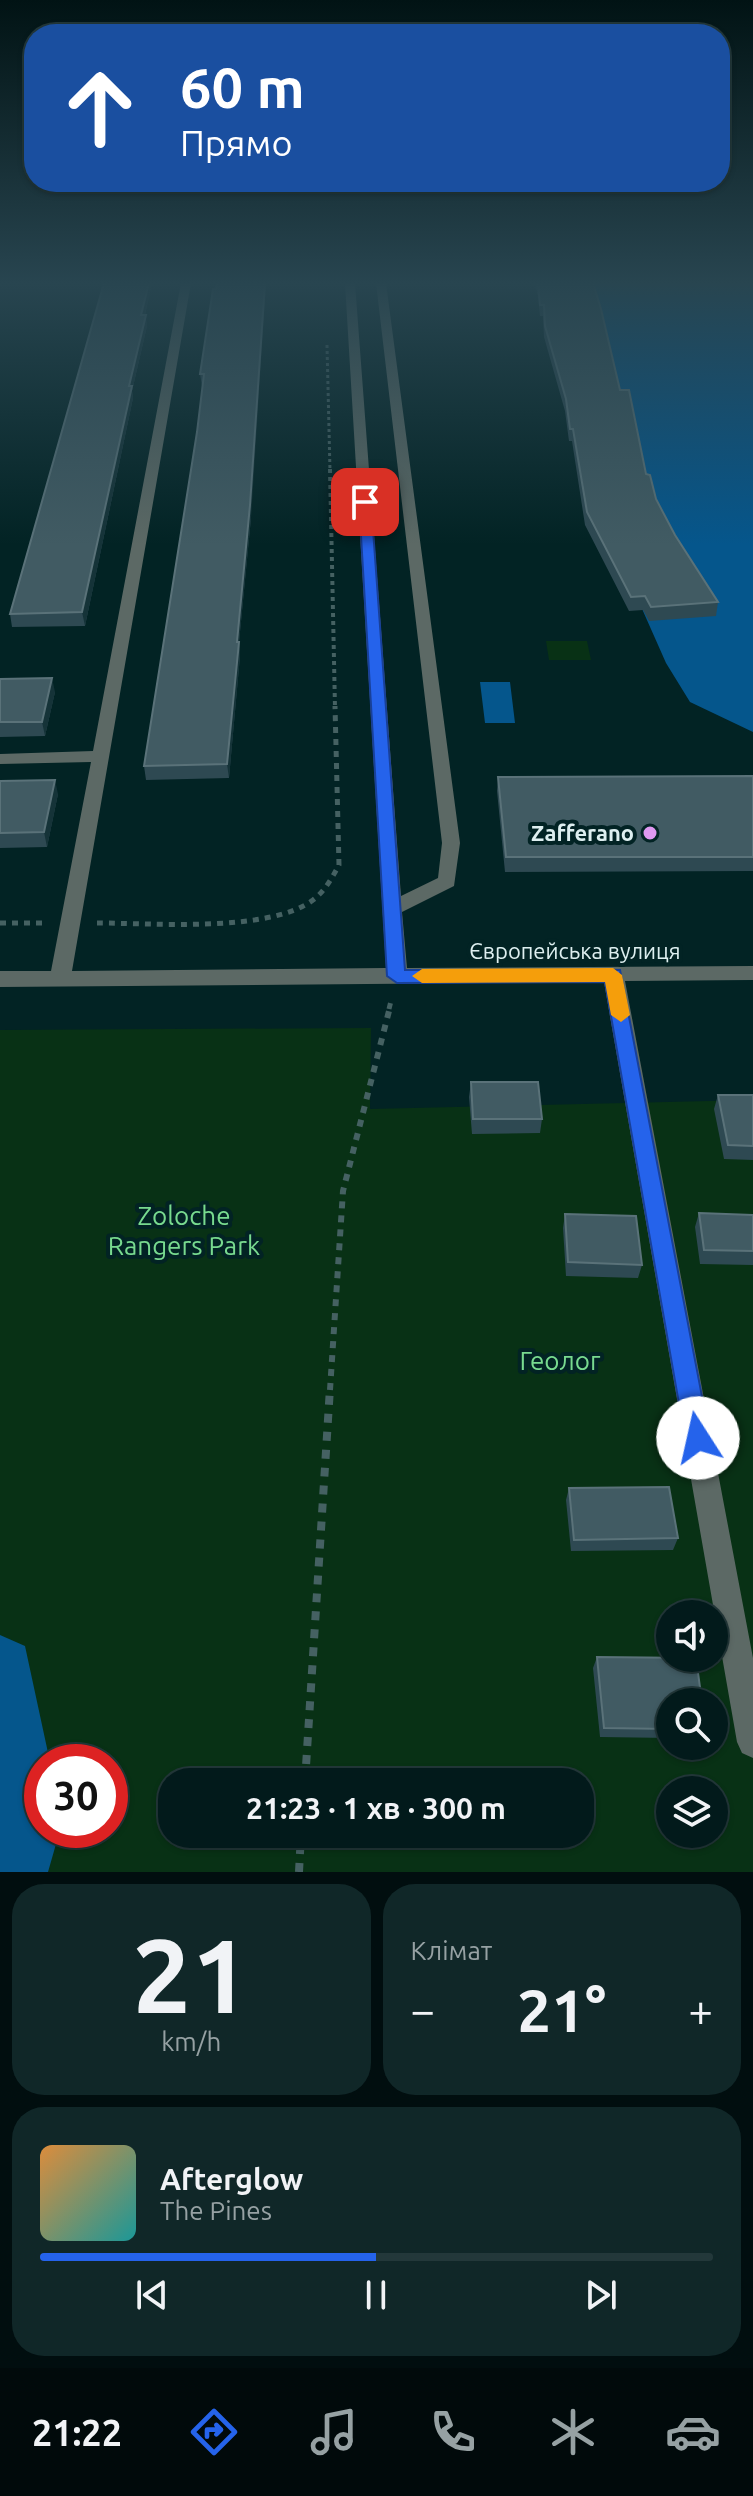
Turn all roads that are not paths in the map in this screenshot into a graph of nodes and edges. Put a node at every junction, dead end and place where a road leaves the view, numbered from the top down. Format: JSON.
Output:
{"nodes":[{"id":1,"x":170,"y":370,"type":"edge"},
{"id":2,"x":356,"y":370,"type":"edge"},
{"id":3,"x":392,"y":370,"type":"edge"},
{"id":4,"x":99,"y":756,"type":"junction"},
{"id":5,"x":0,"y":759,"type":"edge"},
{"id":6,"x":392,"y":909,"type":"junction"},
{"id":7,"x":753,"y":973,"type":"edge"},
{"id":8,"x":613,"y":975,"type":"junction"},
{"id":9,"x":397,"y":976,"type":"junction"},
{"id":10,"x":60,"y":978,"type":"junction"},
{"id":11,"x":0,"y":979,"type":"edge"},
{"id":12,"x":753,"y":1742,"type":"edge"}],
"edges":[{"from":1,"to":4,"type":"street"},
{"from":2,"to":6,"type":"street"},
{"from":3,"to":6,"type":"street"},
{"from":4,"to":5,"type":"street"},
{"from":4,"to":10,"type":"street"},
{"from":6,"to":9,"type":"street"},
{"from":7,"to":8,"type":"street","name":"Європейська вулиця"},
{"from":8,"to":9,"type":"street","name":"Європейська вулиця"},
{"from":8,"to":12,"type":"street"},
{"from":9,"to":10,"type":"street","name":"Європейська вулиця"},
{"from":10,"to":11,"type":"street","name":"Європейська вулиця"}]}
